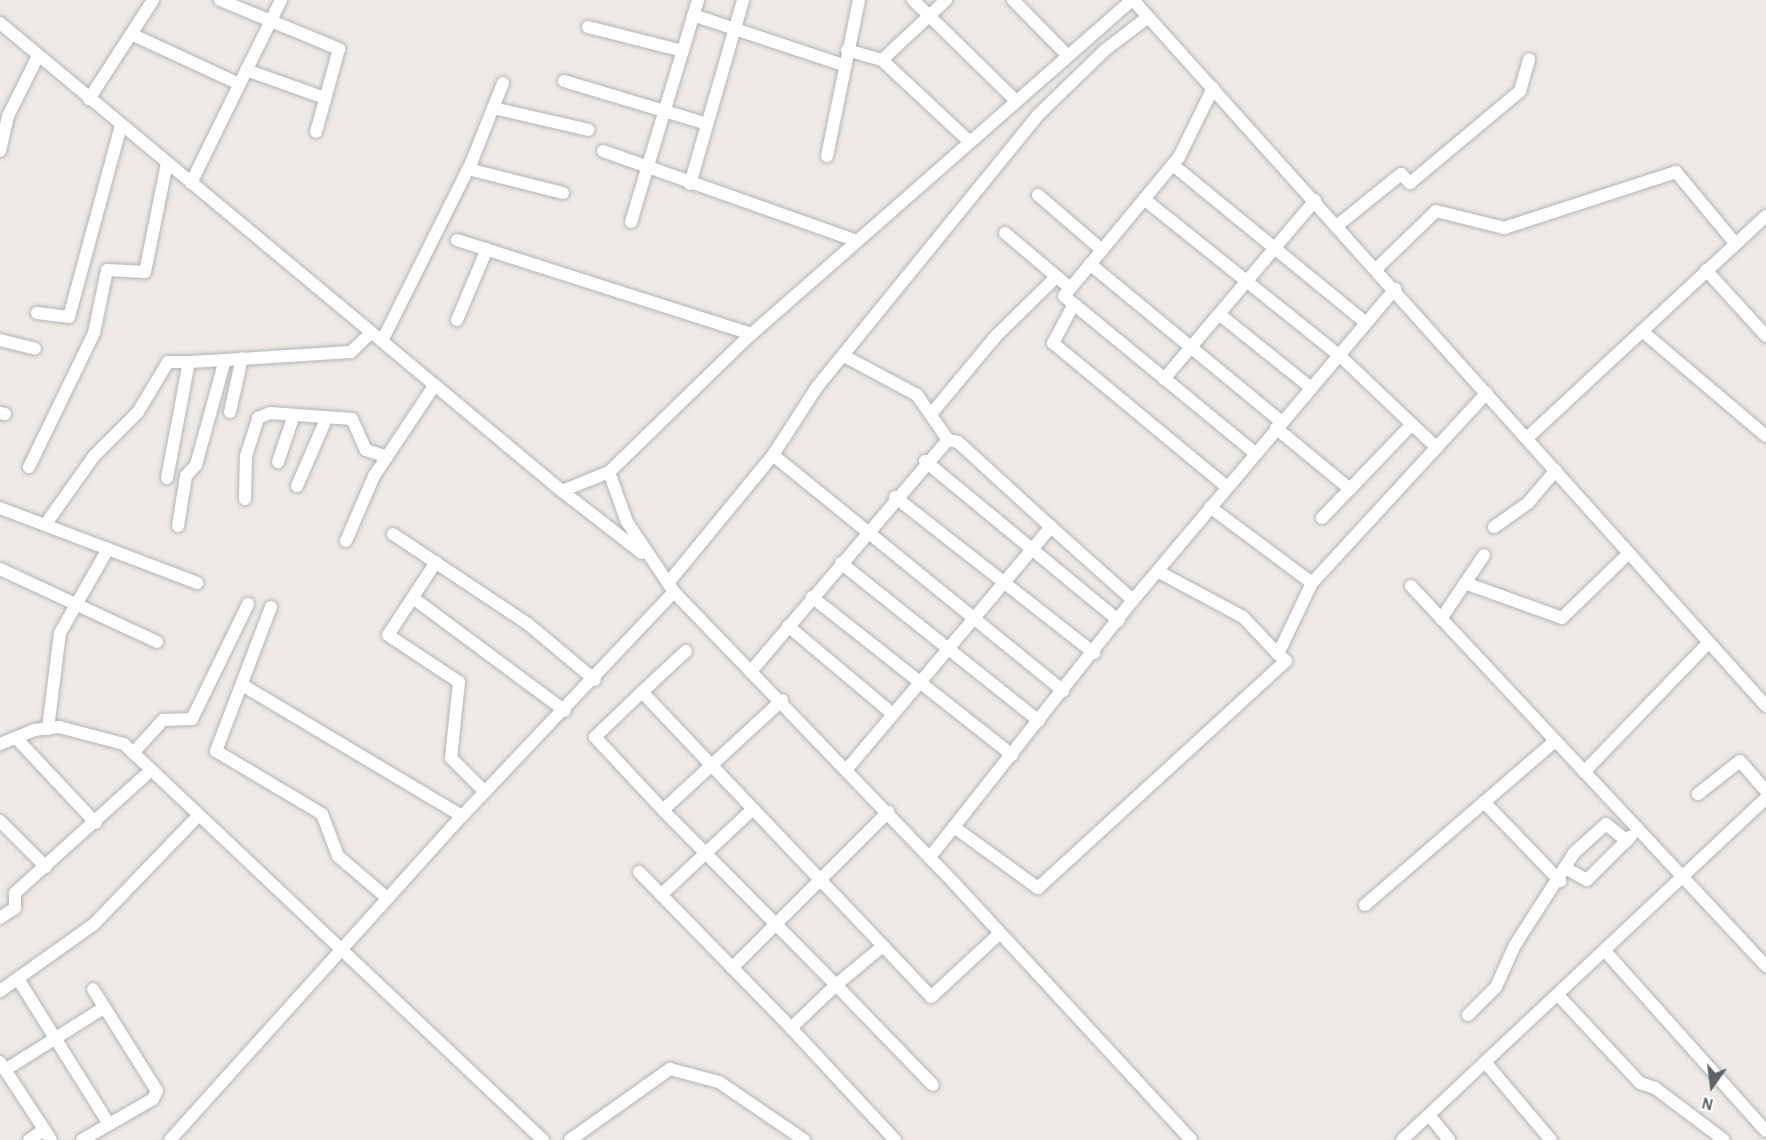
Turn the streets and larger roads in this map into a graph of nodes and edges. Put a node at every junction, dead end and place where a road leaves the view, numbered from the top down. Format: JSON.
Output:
{"nodes":[{"id":1,"x":153,"y":0,"type":"edge"},
{"id":2,"x":220,"y":0,"type":"edge"},
{"id":3,"x":280,"y":0,"type":"edge"},
{"id":4,"x":698,"y":0,"type":"edge"},
{"id":5,"x":742,"y":0,"type":"edge"},
{"id":6,"x":859,"y":0,"type":"edge"},
{"id":7,"x":913,"y":0,"type":"edge"},
{"id":8,"x":946,"y":0,"type":"edge"},
{"id":9,"x":1013,"y":0,"type":"edge"},
{"id":10,"x":1126,"y":2,"type":"edge"},
{"id":11,"x":693,"y":15,"type":"junction"},
{"id":12,"x":929,"y":16,"type":"junction"},
{"id":13,"x":1148,"y":17,"type":"junction"},
{"id":14,"x":270,"y":22,"type":"junction"},
{"id":15,"x":0,"y":23,"type":"edge"},
{"id":16,"x":588,"y":27,"type":"dead end"},
{"id":17,"x":734,"y":27,"type":"junction"},
{"id":18,"x":131,"y":34,"type":"junction"},
{"id":19,"x":847,"y":50,"type":"junction"},
{"id":20,"x":683,"y":51,"type":"junction"},
{"id":21,"x":38,"y":56,"type":"junction"},
{"id":22,"x":1068,"y":56,"type":"junction"},
{"id":23,"x":1529,"y":59,"type":"dead end"},
{"id":24,"x":882,"y":60,"type":"junction"},
{"id":25,"x":843,"y":65,"type":"junction"},
{"id":26,"x":246,"y":70,"type":"junction"},
{"id":27,"x":564,"y":81,"type":"dead end"},
{"id":28,"x":503,"y":83,"type":"dead end"},
{"id":29,"x":239,"y":84,"type":"junction"},
{"id":30,"x":1213,"y":88,"type":"junction"},
{"id":31,"x":325,"y":98,"type":"junction"},
{"id":32,"x":89,"y":99,"type":"junction"},
{"id":33,"x":1016,"y":101,"type":"junction"},
{"id":34,"x":492,"y":108,"type":"junction"},
{"id":35,"x":666,"y":112,"type":"junction"},
{"id":36,"x":707,"y":124,"type":"junction"},
{"id":37,"x":122,"y":126,"type":"junction"},
{"id":38,"x":590,"y":130,"type":"dead end"},
{"id":39,"x":316,"y":132,"type":"dead end"},
{"id":40,"x":970,"y":142,"type":"junction"},
{"id":41,"x":0,"y":151,"type":"edge"},
{"id":42,"x":603,"y":151,"type":"dead end"},
{"id":43,"x":827,"y":156,"type":"dead end"},
{"id":44,"x":167,"y":164,"type":"junction"},
{"id":45,"x":1173,"y":165,"type":"junction"},
{"id":46,"x":649,"y":169,"type":"junction"},
{"id":47,"x":468,"y":170,"type":"junction"},
{"id":48,"x":191,"y":183,"type":"junction"},
{"id":49,"x":690,"y":184,"type":"junction"},
{"id":50,"x":563,"y":193,"type":"dead end"},
{"id":51,"x":1038,"y":195,"type":"dead end"},
{"id":52,"x":1144,"y":199,"type":"junction"},
{"id":53,"x":1315,"y":200,"type":"junction"},
{"id":54,"x":1766,"y":216,"type":"edge"},
{"id":55,"x":632,"y":222,"type":"dead end"},
{"id":56,"x":1338,"y":225,"type":"junction"},
{"id":57,"x":1005,"y":233,"type":"dead end"},
{"id":58,"x":457,"y":240,"type":"dead end"},
{"id":59,"x":857,"y":241,"type":"junction"},
{"id":60,"x":1735,"y":243,"type":"junction"},
{"id":61,"x":1275,"y":247,"type":"junction"},
{"id":62,"x":487,"y":249,"type":"junction"},
{"id":63,"x":1102,"y":250,"type":"junction"},
{"id":64,"x":1090,"y":264,"type":"junction"},
{"id":65,"x":1377,"y":269,"type":"junction"},
{"id":66,"x":1706,"y":270,"type":"junction"},
{"id":67,"x":1056,"y":277,"type":"junction"},
{"id":68,"x":1247,"y":280,"type":"junction"},
{"id":69,"x":1070,"y":288,"type":"junction"},
{"id":70,"x":1395,"y":289,"type":"junction"},
{"id":71,"x":1074,"y":304,"type":"junction"},
{"id":72,"x":37,"y":313,"type":"dead end"},
{"id":73,"x":1220,"y":314,"type":"junction"},
{"id":74,"x":457,"y":320,"type":"dead end"},
{"id":75,"x":1366,"y":323,"type":"junction"},
{"id":76,"x":1642,"y":331,"type":"junction"},
{"id":77,"x":371,"y":333,"type":"junction"},
{"id":78,"x":751,"y":334,"type":"junction"},
{"id":79,"x":1766,"y":336,"type":"edge"},
{"id":80,"x":0,"y":340,"type":"edge"},
{"id":81,"x":382,"y":341,"type":"junction"},
{"id":82,"x":1191,"y":347,"type":"junction"},
{"id":83,"x":35,"y":349,"type":"dead end"},
{"id":84,"x":1339,"y":355,"type":"junction"},
{"id":85,"x":844,"y":356,"type":"junction"},
{"id":86,"x":242,"y":358,"type":"junction"},
{"id":87,"x":225,"y":360,"type":"junction"},
{"id":88,"x":189,"y":362,"type":"junction"},
{"id":89,"x":1164,"y":379,"type":"junction"},
{"id":90,"x":435,"y":386,"type":"junction"},
{"id":91,"x":1311,"y":388,"type":"junction"},
{"id":92,"x":1487,"y":393,"type":"junction"},
{"id":93,"x":230,"y":412,"type":"dead end"},
{"id":94,"x":932,"y":413,"type":"junction"},
{"id":95,"x":294,"y":415,"type":"junction"},
{"id":96,"x":327,"y":417,"type":"junction"},
{"id":97,"x":1412,"y":424,"type":"junction"},
{"id":98,"x":1279,"y":425,"type":"junction"},
{"id":99,"x":1766,"y":436,"type":"edge"},
{"id":100,"x":1527,"y":438,"type":"junction"},
{"id":101,"x":948,"y":440,"type":"junction"},
{"id":102,"x":1437,"y":448,"type":"junction"},
{"id":103,"x":1255,"y":453,"type":"junction"},
{"id":104,"x":773,"y":455,"type":"junction"},
{"id":105,"x":387,"y":457,"type":"junction"},
{"id":106,"x":925,"y":461,"type":"junction"},
{"id":107,"x":278,"y":462,"type":"dead end"},
{"id":108,"x":29,"y":467,"type":"dead end"},
{"id":109,"x":1556,"y":470,"type":"junction"},
{"id":110,"x":609,"y":472,"type":"junction"},
{"id":111,"x":167,"y":478,"type":"dead end"},
{"id":112,"x":297,"y":486,"type":"dead end"},
{"id":113,"x":1227,"y":487,"type":"junction"},
{"id":114,"x":1350,"y":489,"type":"junction"},
{"id":115,"x":562,"y":491,"type":"junction"},
{"id":116,"x":895,"y":497,"type":"junction"},
{"id":117,"x":245,"y":499,"type":"dead end"},
{"id":118,"x":1210,"y":507,"type":"junction"},
{"id":119,"x":0,"y":508,"type":"edge"},
{"id":120,"x":1322,"y":518,"type":"dead end"},
{"id":121,"x":45,"y":525,"type":"junction"},
{"id":122,"x":178,"y":526,"type":"dead end"},
{"id":123,"x":1051,"y":527,"type":"junction"},
{"id":124,"x":1494,"y":527,"type":"dead end"},
{"id":125,"x":867,"y":532,"type":"junction"},
{"id":126,"x":393,"y":534,"type":"dead end"},
{"id":127,"x":346,"y":541,"type":"dead end"},
{"id":128,"x":108,"y":549,"type":"junction"},
{"id":129,"x":1032,"y":549,"type":"junction"},
{"id":130,"x":1629,"y":553,"type":"junction"},
{"id":131,"x":1484,"y":555,"type":"dead end"},
{"id":132,"x":650,"y":559,"type":"junction"},
{"id":133,"x":436,"y":562,"type":"junction"},
{"id":134,"x":840,"y":563,"type":"junction"},
{"id":135,"x":1159,"y":572,"type":"junction"},
{"id":136,"x":1,"y":573,"type":"edge"},
{"id":137,"x":197,"y":583,"type":"dead end"},
{"id":138,"x":1005,"y":583,"type":"junction"},
{"id":139,"x":1311,"y":583,"type":"junction"},
{"id":140,"x":1465,"y":583,"type":"junction"},
{"id":141,"x":1411,"y":586,"type":"dead end"},
{"id":142,"x":671,"y":588,"type":"junction"},
{"id":143,"x":812,"y":597,"type":"junction"},
{"id":144,"x":413,"y":598,"type":"junction"},
{"id":145,"x":1133,"y":600,"type":"junction"},
{"id":146,"x":248,"y":604,"type":"dead end"},
{"id":147,"x":271,"y":608,"type":"dead end"},
{"id":148,"x":76,"y":609,"type":"junction"},
{"id":149,"x":1441,"y":618,"type":"junction"},
{"id":150,"x":974,"y":619,"type":"junction"},
{"id":151,"x":1119,"y":621,"type":"junction"},
{"id":152,"x":788,"y":627,"type":"junction"},
{"id":153,"x":157,"y":642,"type":"dead end"},
{"id":154,"x":1709,"y":642,"type":"junction"},
{"id":155,"x":948,"y":649,"type":"junction"},
{"id":156,"x":686,"y":651,"type":"dead end"},
{"id":157,"x":1094,"y":653,"type":"junction"},
{"id":158,"x":1278,"y":654,"type":"junction"},
{"id":159,"x":752,"y":670,"type":"junction"},
{"id":160,"x":595,"y":680,"type":"junction"},
{"id":161,"x":920,"y":682,"type":"junction"},
{"id":162,"x":244,"y":686,"type":"junction"},
{"id":163,"x":1063,"y":691,"type":"junction"},
{"id":164,"x":642,"y":692,"type":"junction"},
{"id":165,"x":782,"y":700,"type":"junction"},
{"id":166,"x":1766,"y":706,"type":"edge"},
{"id":167,"x":565,"y":711,"type":"junction"},
{"id":168,"x":893,"y":714,"type":"junction"},
{"id":169,"x":1039,"y":722,"type":"junction"},
{"id":170,"x":48,"y":729,"type":"junction"},
{"id":171,"x":1554,"y":741,"type":"junction"},
{"id":172,"x":6,"y":744,"type":"edge"},
{"id":173,"x":133,"y":753,"type":"junction"},
{"id":174,"x":1012,"y":755,"type":"junction"},
{"id":175,"x":711,"y":765,"type":"junction"},
{"id":176,"x":847,"y":769,"type":"junction"},
{"id":177,"x":150,"y":771,"type":"junction"},
{"id":178,"x":1584,"y":772,"type":"junction"},
{"id":179,"x":1766,"y":791,"type":"edge"},
{"id":180,"x":485,"y":792,"type":"junction"},
{"id":181,"x":1698,"y":794,"type":"dead end"},
{"id":182,"x":1766,"y":798,"type":"edge"},
{"id":183,"x":1484,"y":802,"type":"junction"},
{"id":184,"x":753,"y":809,"type":"junction"},
{"id":185,"x":663,"y":810,"type":"junction"},
{"id":186,"x":888,"y":812,"type":"junction"},
{"id":187,"x":462,"y":816,"type":"junction"},
{"id":188,"x":196,"y":818,"type":"junction"},
{"id":189,"x":0,"y":821,"type":"edge"},
{"id":190,"x":96,"y":823,"type":"junction"},
{"id":191,"x":954,"y":827,"type":"junction"},
{"id":192,"x":1638,"y":829,"type":"junction"},
{"id":193,"x":1627,"y":840,"type":"junction"},
{"id":194,"x":705,"y":853,"type":"junction"},
{"id":195,"x":930,"y":857,"type":"junction"},
{"id":196,"x":46,"y":867,"type":"junction"},
{"id":197,"x":1565,"y":868,"type":"junction"},
{"id":198,"x":639,"y":872,"type":"dead end"},
{"id":199,"x":1685,"y":877,"type":"junction"},
{"id":200,"x":820,"y":880,"type":"junction"},
{"id":201,"x":1560,"y":881,"type":"junction"},
{"id":202,"x":661,"y":894,"type":"junction"},
{"id":203,"x":387,"y":898,"type":"junction"},
{"id":204,"x":1365,"y":905,"type":"dead end"},
{"id":205,"x":0,"y":918,"type":"edge"},
{"id":206,"x":776,"y":924,"type":"junction"},
{"id":207,"x":1000,"y":933,"type":"junction"},
{"id":208,"x":883,"y":946,"type":"junction"},
{"id":209,"x":339,"y":950,"type":"junction"},
{"id":210,"x":1605,"y":951,"type":"junction"},
{"id":211,"x":1766,"y":966,"type":"edge"},
{"id":212,"x":732,"y":968,"type":"junction"},
{"id":213,"x":18,"y":979,"type":"junction"},
{"id":214,"x":836,"y":985,"type":"junction"},
{"id":215,"x":93,"y":989,"type":"dead end"},
{"id":216,"x":0,"y":991,"type":"edge"},
{"id":217,"x":1558,"y":994,"type":"junction"},
{"id":218,"x":105,"y":1007,"type":"junction"},
{"id":219,"x":1468,"y":1015,"type":"dead end"},
{"id":220,"x":791,"y":1028,"type":"junction"},
{"id":221,"x":56,"y":1039,"type":"junction"},
{"id":222,"x":1485,"y":1062,"type":"junction"},
{"id":223,"x":2,"y":1066,"type":"edge"},
{"id":224,"x":933,"y":1085,"type":"dead end"},
{"id":225,"x":1429,"y":1115,"type":"junction"},
{"id":226,"x":109,"y":1124,"type":"junction"},
{"id":227,"x":1766,"y":1131,"type":"edge"},
{"id":228,"x":48,"y":1135,"type":"edge"},
{"id":229,"x":29,"y":1140,"type":"edge"},
{"id":230,"x":82,"y":1140,"type":"edge"},
{"id":231,"x":170,"y":1140,"type":"edge"},
{"id":232,"x":543,"y":1140,"type":"edge"},
{"id":233,"x":570,"y":1140,"type":"edge"},
{"id":234,"x":804,"y":1140,"type":"edge"},
{"id":235,"x":895,"y":1140,"type":"edge"},
{"id":236,"x":1191,"y":1140,"type":"edge"},
{"id":237,"x":1402,"y":1140,"type":"edge"},
{"id":238,"x":1449,"y":1140,"type":"edge"},
{"id":239,"x":1551,"y":1140,"type":"edge"},
{"id":240,"x":1724,"y":1140,"type":"edge"}],
"edges":[{"from":1,"to":18,"type":"street"},
{"from":2,"to":14,"type":"street"},
{"from":3,"to":14,"type":"street"},
{"from":4,"to":11,"type":"street"},
{"from":5,"to":17,"type":"street"},
{"from":6,"to":19,"type":"street"},
{"from":7,"to":12,"type":"street"},
{"from":8,"to":12,"type":"street"},
{"from":9,"to":22,"type":"street"},
{"from":10,"to":13,"type":"street"},
{"from":10,"to":22,"type":"street"},
{"from":11,"to":17,"type":"street"},
{"from":11,"to":20,"type":"street"},
{"from":12,"to":24,"type":"street"},
{"from":12,"to":33,"type":"street"},
{"from":13,"to":30,"type":"street"},
{"from":13,"to":85,"type":"street"},
{"from":14,"to":26,"type":"street"},
{"from":14,"to":31,"type":"street"},
{"from":15,"to":21,"type":"street"},
{"from":16,"to":20,"type":"street"},
{"from":17,"to":25,"type":"street"},
{"from":17,"to":36,"type":"street"},
{"from":18,"to":29,"type":"street"},
{"from":18,"to":32,"type":"street"},
{"from":19,"to":24,"type":"street"},
{"from":19,"to":25,"type":"street"},
{"from":20,"to":35,"type":"street"},
{"from":21,"to":32,"type":"street"},
{"from":21,"to":41,"type":"street"},
{"from":22,"to":33,"type":"street"},
{"from":23,"to":56,"type":"street"},
{"from":24,"to":40,"type":"street"},
{"from":25,"to":43,"type":"street"},
{"from":26,"to":29,"type":"street"},
{"from":26,"to":31,"type":"street"},
{"from":27,"to":35,"type":"street"},
{"from":28,"to":34,"type":"street"},
{"from":29,"to":48,"type":"street"},
{"from":30,"to":45,"type":"street"},
{"from":30,"to":53,"type":"street"},
{"from":31,"to":39,"type":"street"},
{"from":32,"to":37,"type":"street"},
{"from":33,"to":40,"type":"street"},
{"from":34,"to":38,"type":"street"},
{"from":34,"to":47,"type":"street"},
{"from":35,"to":36,"type":"street"},
{"from":35,"to":46,"type":"street"},
{"from":36,"to":49,"type":"street"},
{"from":37,"to":44,"type":"street"},
{"from":37,"to":72,"type":"street"},
{"from":40,"to":59,"type":"street"},
{"from":42,"to":46,"type":"street"},
{"from":44,"to":48,"type":"street"},
{"from":44,"to":108,"type":"street"},
{"from":45,"to":52,"type":"street"},
{"from":45,"to":61,"type":"street"},
{"from":46,"to":49,"type":"street"},
{"from":46,"to":55,"type":"street"},
{"from":47,"to":50,"type":"street"},
{"from":47,"to":81,"type":"street"},
{"from":48,"to":77,"type":"street"},
{"from":49,"to":59,"type":"street"},
{"from":51,"to":63,"type":"street"},
{"from":52,"to":63,"type":"street"},
{"from":52,"to":68,"type":"street"},
{"from":53,"to":56,"type":"street"},
{"from":53,"to":61,"type":"street"},
{"from":54,"to":60,"type":"street"},
{"from":56,"to":65,"type":"street"},
{"from":57,"to":67,"type":"street"},
{"from":58,"to":62,"type":"street"},
{"from":59,"to":78,"type":"street"},
{"from":60,"to":65,"type":"street"},
{"from":60,"to":66,"type":"street"},
{"from":61,"to":68,"type":"street"},
{"from":61,"to":75,"type":"street"},
{"from":62,"to":74,"type":"street"},
{"from":62,"to":78,"type":"street"},
{"from":63,"to":64,"type":"street"},
{"from":64,"to":69,"type":"street"},
{"from":64,"to":82,"type":"street"},
{"from":65,"to":70,"type":"street"},
{"from":66,"to":76,"type":"street"},
{"from":66,"to":79,"type":"street"},
{"from":67,"to":69,"type":"street"},
{"from":67,"to":94,"type":"street"},
{"from":68,"to":73,"type":"street"},
{"from":68,"to":84,"type":"street"},
{"from":69,"to":71,"type":"street"},
{"from":70,"to":75,"type":"street"},
{"from":70,"to":92,"type":"street"},
{"from":71,"to":89,"type":"street"},
{"from":71,"to":113,"type":"street"},
{"from":73,"to":82,"type":"street"},
{"from":73,"to":91,"type":"street"},
{"from":75,"to":84,"type":"street"},
{"from":76,"to":99,"type":"street"},
{"from":76,"to":100,"type":"street"},
{"from":77,"to":81,"type":"street"},
{"from":77,"to":86,"type":"street"},
{"from":78,"to":110,"type":"street"},
{"from":80,"to":83,"type":"street"},
{"from":81,"to":90,"type":"street"},
{"from":82,"to":89,"type":"street"},
{"from":82,"to":98,"type":"street"},
{"from":84,"to":91,"type":"street"},
{"from":84,"to":97,"type":"street"},
{"from":85,"to":94,"type":"street"},
{"from":85,"to":104,"type":"street"},
{"from":86,"to":87,"type":"street"},
{"from":86,"to":93,"type":"street"},
{"from":87,"to":88,"type":"street"},
{"from":87,"to":122,"type":"street"},
{"from":88,"to":111,"type":"street"},
{"from":88,"to":121,"type":"street"},
{"from":89,"to":103,"type":"street"},
{"from":90,"to":105,"type":"street"},
{"from":90,"to":115,"type":"street"},
{"from":91,"to":98,"type":"street"},
{"from":92,"to":100,"type":"street"},
{"from":92,"to":102,"type":"street"},
{"from":94,"to":101,"type":"street"},
{"from":95,"to":96,"type":"street"},
{"from":95,"to":107,"type":"street"},
{"from":95,"to":117,"type":"street"},
{"from":96,"to":105,"type":"street"},
{"from":96,"to":112,"type":"street"},
{"from":97,"to":102,"type":"street"},
{"from":97,"to":114,"type":"street"},
{"from":98,"to":103,"type":"street"},
{"from":98,"to":114,"type":"street"},
{"from":100,"to":109,"type":"street"},
{"from":101,"to":106,"type":"street"},
{"from":101,"to":123,"type":"street"},
{"from":102,"to":139,"type":"street"},
{"from":103,"to":113,"type":"street"},
{"from":104,"to":125,"type":"street"},
{"from":104,"to":142,"type":"street"},
{"from":105,"to":127,"type":"street"},
{"from":106,"to":116,"type":"street"},
{"from":106,"to":129,"type":"street"},
{"from":109,"to":124,"type":"street"},
{"from":109,"to":130,"type":"street"},
{"from":110,"to":115,"type":"street"},
{"from":110,"to":132,"type":"street"},
{"from":113,"to":118,"type":"street"},
{"from":114,"to":120,"type":"street"},
{"from":115,"to":132,"type":"street"},
{"from":116,"to":125,"type":"street"},
{"from":116,"to":138,"type":"street"},
{"from":118,"to":135,"type":"street"},
{"from":118,"to":139,"type":"street"},
{"from":119,"to":121,"type":"street"},
{"from":121,"to":128,"type":"street"},
{"from":123,"to":129,"type":"street"},
{"from":123,"to":145,"type":"street"},
{"from":125,"to":134,"type":"street"},
{"from":125,"to":150,"type":"street"},
{"from":126,"to":133,"type":"street"},
{"from":128,"to":137,"type":"street"},
{"from":128,"to":148,"type":"street"},
{"from":129,"to":138,"type":"street"},
{"from":129,"to":151,"type":"street"},
{"from":130,"to":140,"type":"street"},
{"from":130,"to":154,"type":"street"},
{"from":131,"to":140,"type":"street"},
{"from":132,"to":142,"type":"street"},
{"from":133,"to":144,"type":"street"},
{"from":133,"to":160,"type":"street"},
{"from":134,"to":143,"type":"street"},
{"from":134,"to":155,"type":"street"},
{"from":135,"to":145,"type":"street"},
{"from":135,"to":158,"type":"street"},
{"from":136,"to":148,"type":"street"},
{"from":138,"to":150,"type":"street"},
{"from":138,"to":157,"type":"street"},
{"from":139,"to":158,"type":"street"},
{"from":140,"to":149,"type":"street"},
{"from":141,"to":149,"type":"street"},
{"from":142,"to":159,"type":"street"},
{"from":142,"to":160,"type":"street"},
{"from":143,"to":152,"type":"street"},
{"from":143,"to":161,"type":"street"},
{"from":144,"to":167,"type":"street"},
{"from":144,"to":180,"type":"street"},
{"from":145,"to":151,"type":"street"},
{"from":146,"to":173,"type":"street"},
{"from":147,"to":162,"type":"street"},
{"from":148,"to":153,"type":"street"},
{"from":148,"to":170,"type":"street"},
{"from":149,"to":171,"type":"street"},
{"from":150,"to":155,"type":"street"},
{"from":150,"to":163,"type":"street"},
{"from":151,"to":157,"type":"street"},
{"from":152,"to":159,"type":"street"},
{"from":152,"to":168,"type":"street"},
{"from":154,"to":166,"type":"street"},
{"from":154,"to":178,"type":"street"},
{"from":155,"to":161,"type":"street"},
{"from":155,"to":169,"type":"street"},
{"from":156,"to":164,"type":"street"},
{"from":157,"to":163,"type":"street"},
{"from":158,"to":191,"type":"street"},
{"from":159,"to":165,"type":"street"},
{"from":160,"to":167,"type":"street"},
{"from":161,"to":168,"type":"street"},
{"from":161,"to":174,"type":"street"},
{"from":162,"to":187,"type":"street"},
{"from":162,"to":203,"type":"street"},
{"from":163,"to":169,"type":"street"},
{"from":164,"to":175,"type":"street"},
{"from":164,"to":185,"type":"street"},
{"from":165,"to":175,"type":"street"},
{"from":165,"to":176,"type":"street"},
{"from":167,"to":180,"type":"street"},
{"from":168,"to":176,"type":"street"},
{"from":169,"to":174,"type":"street"},
{"from":170,"to":172,"type":"street"},
{"from":170,"to":173,"type":"street"},
{"from":171,"to":178,"type":"street"},
{"from":171,"to":183,"type":"street"},
{"from":172,"to":190,"type":"street"},
{"from":173,"to":177,"type":"street"},
{"from":174,"to":191,"type":"street"},
{"from":175,"to":184,"type":"street"},
{"from":175,"to":185,"type":"street"},
{"from":176,"to":186,"type":"street"},
{"from":177,"to":188,"type":"street"},
{"from":177,"to":190,"type":"street"},
{"from":178,"to":192,"type":"street"},
{"from":179,"to":181,"type":"street"},
{"from":180,"to":187,"type":"street"},
{"from":182,"to":199,"type":"street"},
{"from":183,"to":201,"type":"street"},
{"from":183,"to":204,"type":"street"},
{"from":184,"to":194,"type":"street"},
{"from":184,"to":200,"type":"street"},
{"from":185,"to":194,"type":"street"},
{"from":186,"to":195,"type":"street"},
{"from":186,"to":200,"type":"street"},
{"from":187,"to":203,"type":"street"},
{"from":188,"to":209,"type":"street"},
{"from":188,"to":213,"type":"street"},
{"from":189,"to":196,"type":"street"},
{"from":190,"to":196,"type":"street"},
{"from":191,"to":195,"type":"street"},
{"from":192,"to":193,"type":"street"},
{"from":192,"to":199,"type":"street"},
{"from":193,"to":197,"type":"street"},
{"from":193,"to":197,"type":"street"},
{"from":194,"to":202,"type":"street"},
{"from":194,"to":206,"type":"street"},
{"from":195,"to":207,"type":"street"},
{"from":196,"to":205,"type":"street"},
{"from":197,"to":201,"type":"street"},
{"from":198,"to":202,"type":"street"},
{"from":199,"to":210,"type":"street"},
{"from":199,"to":211,"type":"street"},
{"from":200,"to":206,"type":"street"},
{"from":200,"to":208,"type":"street"},
{"from":201,"to":219,"type":"street"},
{"from":202,"to":212,"type":"street"},
{"from":203,"to":209,"type":"street"},
{"from":206,"to":212,"type":"street"},
{"from":206,"to":214,"type":"street"},
{"from":207,"to":208,"type":"street"},
{"from":207,"to":236,"type":"street"},
{"from":208,"to":214,"type":"street"},
{"from":209,"to":231,"type":"street"},
{"from":209,"to":232,"type":"street"},
{"from":210,"to":217,"type":"street"},
{"from":210,"to":227,"type":"street"},
{"from":212,"to":220,"type":"street"},
{"from":213,"to":216,"type":"street"},
{"from":213,"to":221,"type":"street"},
{"from":214,"to":220,"type":"street"},
{"from":214,"to":224,"type":"street"},
{"from":215,"to":218,"type":"street"},
{"from":217,"to":222,"type":"street"},
{"from":217,"to":240,"type":"street"},
{"from":218,"to":221,"type":"street"},
{"from":218,"to":226,"type":"street"},
{"from":220,"to":235,"type":"street"},
{"from":221,"to":223,"type":"street"},
{"from":221,"to":226,"type":"street"},
{"from":222,"to":225,"type":"street"},
{"from":222,"to":239,"type":"street"},
{"from":223,"to":228,"type":"street"},
{"from":225,"to":237,"type":"street"},
{"from":225,"to":238,"type":"street"},
{"from":226,"to":230,"type":"street"},
{"from":228,"to":229,"type":"street"},
{"from":233,"to":234,"type":"street"}]}
